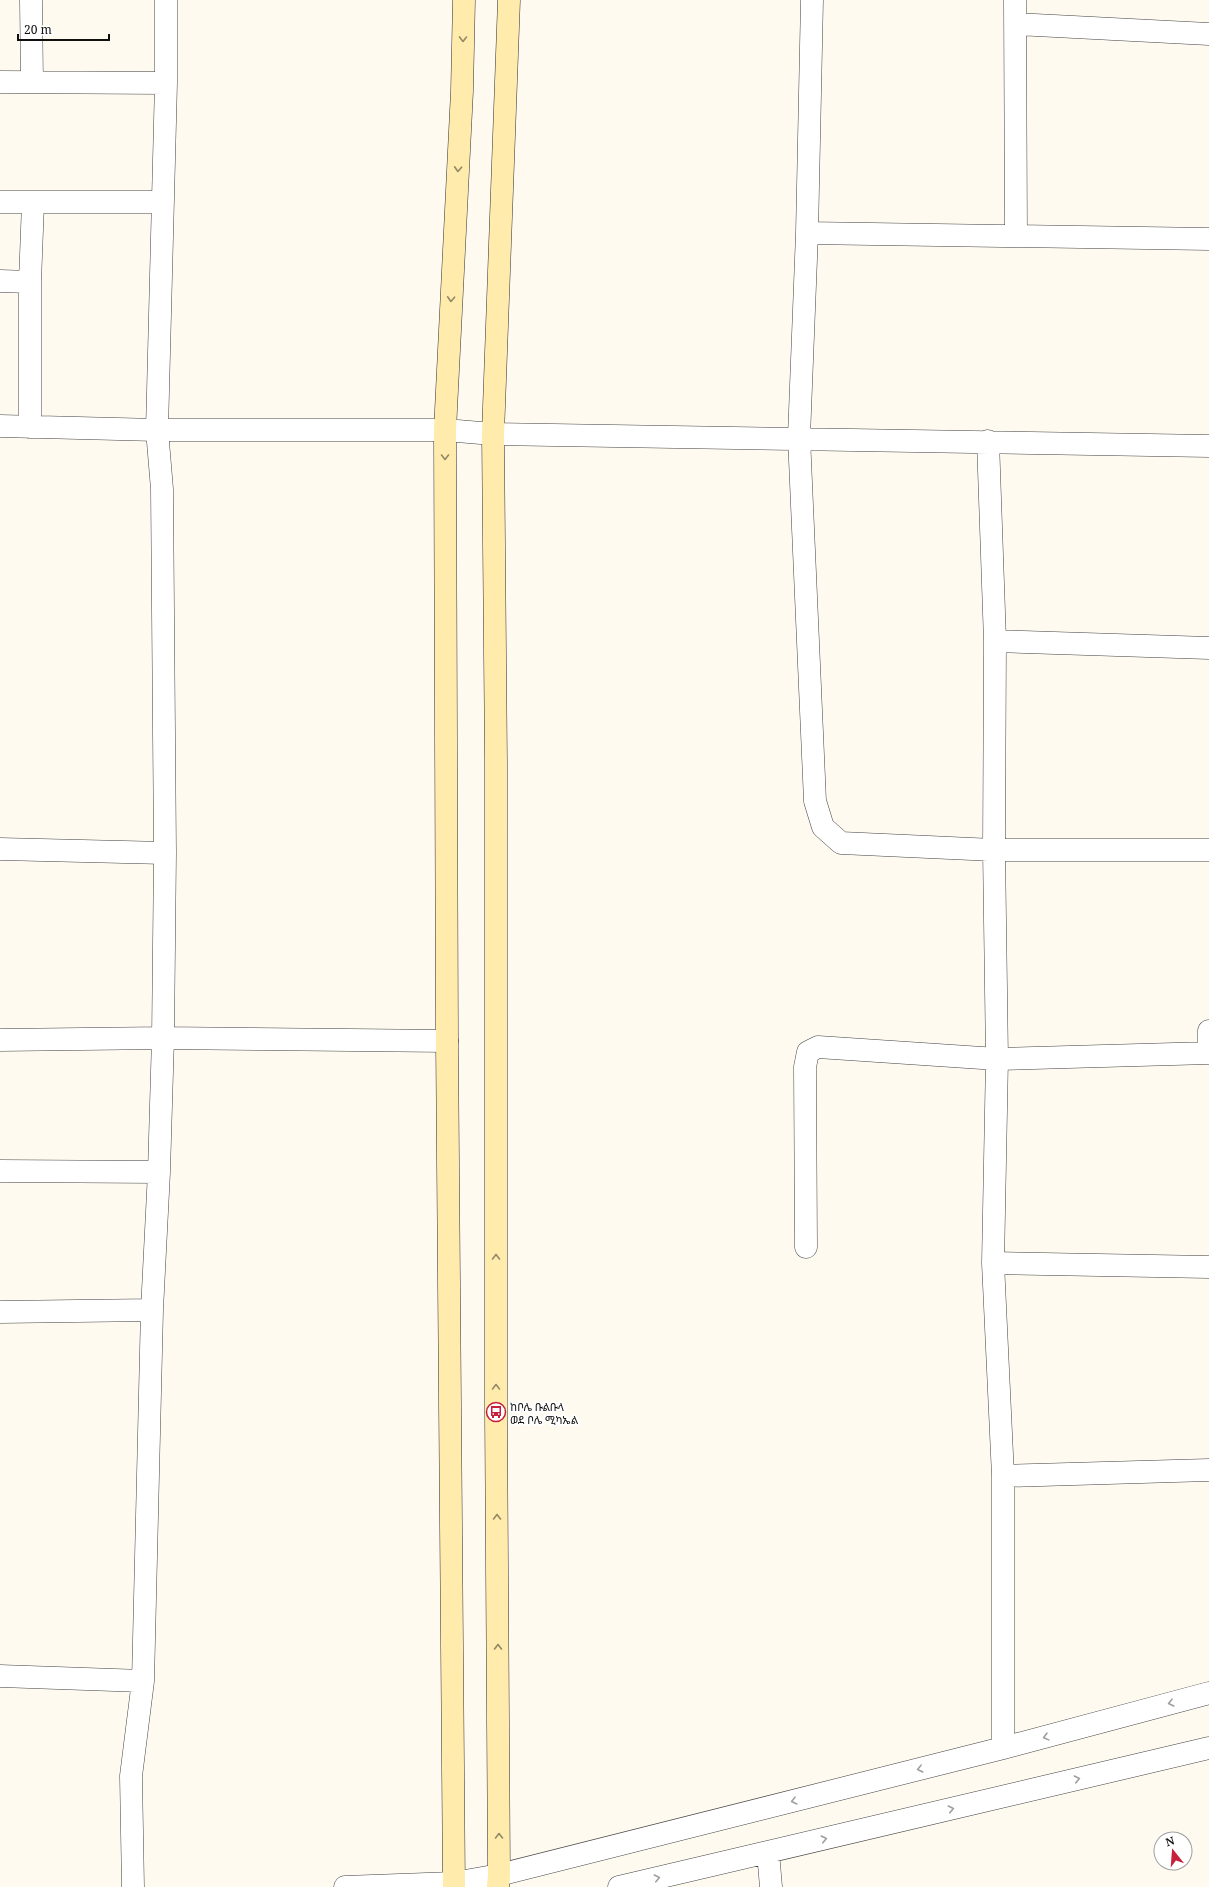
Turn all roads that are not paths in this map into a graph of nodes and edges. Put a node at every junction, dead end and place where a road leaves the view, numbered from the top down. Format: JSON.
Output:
{"nodes":[{"id":1,"x":31,"y":0,"type":"edge"},
{"id":2,"x":166,"y":0,"type":"edge"},
{"id":3,"x":464,"y":0,"type":"edge"},
{"id":4,"x":509,"y":0,"type":"edge"},
{"id":5,"x":812,"y":0,"type":"edge"},
{"id":6,"x":1015,"y":0,"type":"edge"},
{"id":7,"x":1015,"y":24,"type":"junction"},
{"id":8,"x":1209,"y":34,"type":"edge"},
{"id":9,"x":0,"y":82,"type":"edge"},
{"id":10,"x":32,"y":82,"type":"junction"},
{"id":11,"x":166,"y":83,"type":"junction"},
{"id":12,"x":0,"y":202,"type":"edge"},
{"id":13,"x":163,"y":202,"type":"junction"},
{"id":14,"x":33,"y":203,"type":"junction"},
{"id":15,"x":807,"y":233,"type":"junction"},
{"id":16,"x":1016,"y":236,"type":"junction"},
{"id":17,"x":1209,"y":239,"type":"edge"},
{"id":18,"x":0,"y":281,"type":"edge"},
{"id":19,"x":30,"y":282,"type":"junction"},
{"id":20,"x":0,"y":426,"type":"edge"},
{"id":21,"x":30,"y":427,"type":"junction"},
{"id":22,"x":158,"y":430,"type":"junction"},
{"id":23,"x":445,"y":430,"type":"junction"},
{"id":24,"x":493,"y":434,"type":"junction"},
{"id":25,"x":799,"y":438,"type":"junction"},
{"id":26,"x":988,"y":441,"type":"junction"},
{"id":27,"x":1209,"y":446,"type":"edge"},
{"id":28,"x":995,"y":641,"type":"junction"},
{"id":29,"x":1209,"y":648,"type":"edge"},
{"id":30,"x":0,"y":849,"type":"edge"},
{"id":31,"x":994,"y":850,"type":"junction"},
{"id":32,"x":1209,"y":850,"type":"edge"},
{"id":33,"x":165,"y":853,"type":"junction"},
{"id":34,"x":1209,"y":1031,"type":"edge"},
{"id":35,"x":162,"y":1038,"type":"junction"},
{"id":36,"x":0,"y":1040,"type":"edge"},
{"id":37,"x":447,"y":1041,"type":"junction"},
{"id":38,"x":1209,"y":1053,"type":"edge"},
{"id":39,"x":997,"y":1059,"type":"junction"},
{"id":40,"x":0,"y":1171,"type":"edge"},
{"id":41,"x":159,"y":1172,"type":"junction"},
{"id":42,"x":806,"y":1247,"type":"dead end"},
{"id":43,"x":993,"y":1263,"type":"junction"},
{"id":44,"x":1209,"y":1267,"type":"edge"},
{"id":45,"x":152,"y":1310,"type":"junction"},
{"id":46,"x":0,"y":1312,"type":"edge"},
{"id":47,"x":1209,"y":1470,"type":"edge"},
{"id":48,"x":1003,"y":1476,"type":"junction"},
{"id":49,"x":0,"y":1676,"type":"edge"},
{"id":50,"x":143,"y":1681,"type":"junction"},
{"id":51,"x":1209,"y":1693,"type":"edge"},
{"id":52,"x":1003,"y":1748,"type":"junction"},
{"id":53,"x":1209,"y":1748,"type":"edge"},
{"id":54,"x":768,"y":1852,"type":"junction"},
{"id":55,"x":498,"y":1881,"type":"edge"},
{"id":56,"x":454,"y":1885,"type":"edge"},
{"id":57,"x":133,"y":1887,"type":"edge"},
{"id":58,"x":345,"y":1887,"type":"edge"},
{"id":59,"x":619,"y":1887,"type":"edge"},
{"id":60,"x":771,"y":1887,"type":"edge"}],
"edges":[{"from":1,"to":10,"type":"street"},
{"from":2,"to":11,"type":"street"},
{"from":3,"to":23,"type":"main road","one_way":true},
{"from":4,"to":24,"type":"main road"},
{"from":5,"to":15,"type":"street"},
{"from":6,"to":7,"type":"street"},
{"from":7,"to":8,"type":"street"},
{"from":7,"to":16,"type":"street"},
{"from":9,"to":10,"type":"street"},
{"from":10,"to":11,"type":"street"},
{"from":11,"to":13,"type":"street"},
{"from":12,"to":14,"type":"street"},
{"from":13,"to":14,"type":"street"},
{"from":13,"to":22,"type":"street"},
{"from":14,"to":19,"type":"street"},
{"from":15,"to":16,"type":"street"},
{"from":15,"to":25,"type":"street"},
{"from":16,"to":17,"type":"street"},
{"from":18,"to":19,"type":"street"},
{"from":19,"to":21,"type":"street"},
{"from":20,"to":21,"type":"street"},
{"from":21,"to":22,"type":"street"},
{"from":22,"to":23,"type":"street"},
{"from":22,"to":33,"type":"street"},
{"from":23,"to":24,"type":"street"},
{"from":23,"to":37,"type":"main road","one_way":true},
{"from":24,"to":25,"type":"street"},
{"from":55,"to":24,"type":"main road","one_way":true},
{"from":25,"to":26,"type":"street"},
{"from":25,"to":31,"type":"street"},
{"from":26,"to":27,"type":"street"},
{"from":26,"to":28,"type":"street"},
{"from":28,"to":29,"type":"street"},
{"from":28,"to":31,"type":"street"},
{"from":30,"to":33,"type":"street"},
{"from":31,"to":32,"type":"street"},
{"from":31,"to":39,"type":"street"},
{"from":33,"to":35,"type":"street"},
{"from":34,"to":38,"type":"street"},
{"from":35,"to":36,"type":"street"},
{"from":35,"to":37,"type":"street"},
{"from":35,"to":41,"type":"street"},
{"from":37,"to":56,"type":"main road"},
{"from":38,"to":39,"type":"street"},
{"from":39,"to":42,"type":"street"},
{"from":39,"to":43,"type":"street"},
{"from":40,"to":41,"type":"street"},
{"from":41,"to":45,"type":"street"},
{"from":43,"to":44,"type":"street"},
{"from":43,"to":48,"type":"street"},
{"from":45,"to":46,"type":"street"},
{"from":45,"to":50,"type":"street"},
{"from":47,"to":48,"type":"street"},
{"from":48,"to":52,"type":"street"},
{"from":49,"to":50,"type":"street"},
{"from":50,"to":57,"type":"street"},
{"from":51,"to":52,"type":"street","one_way":true},
{"from":52,"to":55,"type":"street","one_way":true},
{"from":54,"to":53,"type":"street","one_way":true},
{"from":59,"to":54,"type":"street","one_way":true},
{"from":54,"to":60,"type":"street"},
{"from":55,"to":56,"type":"street"},
{"from":56,"to":58,"type":"street"}]}
